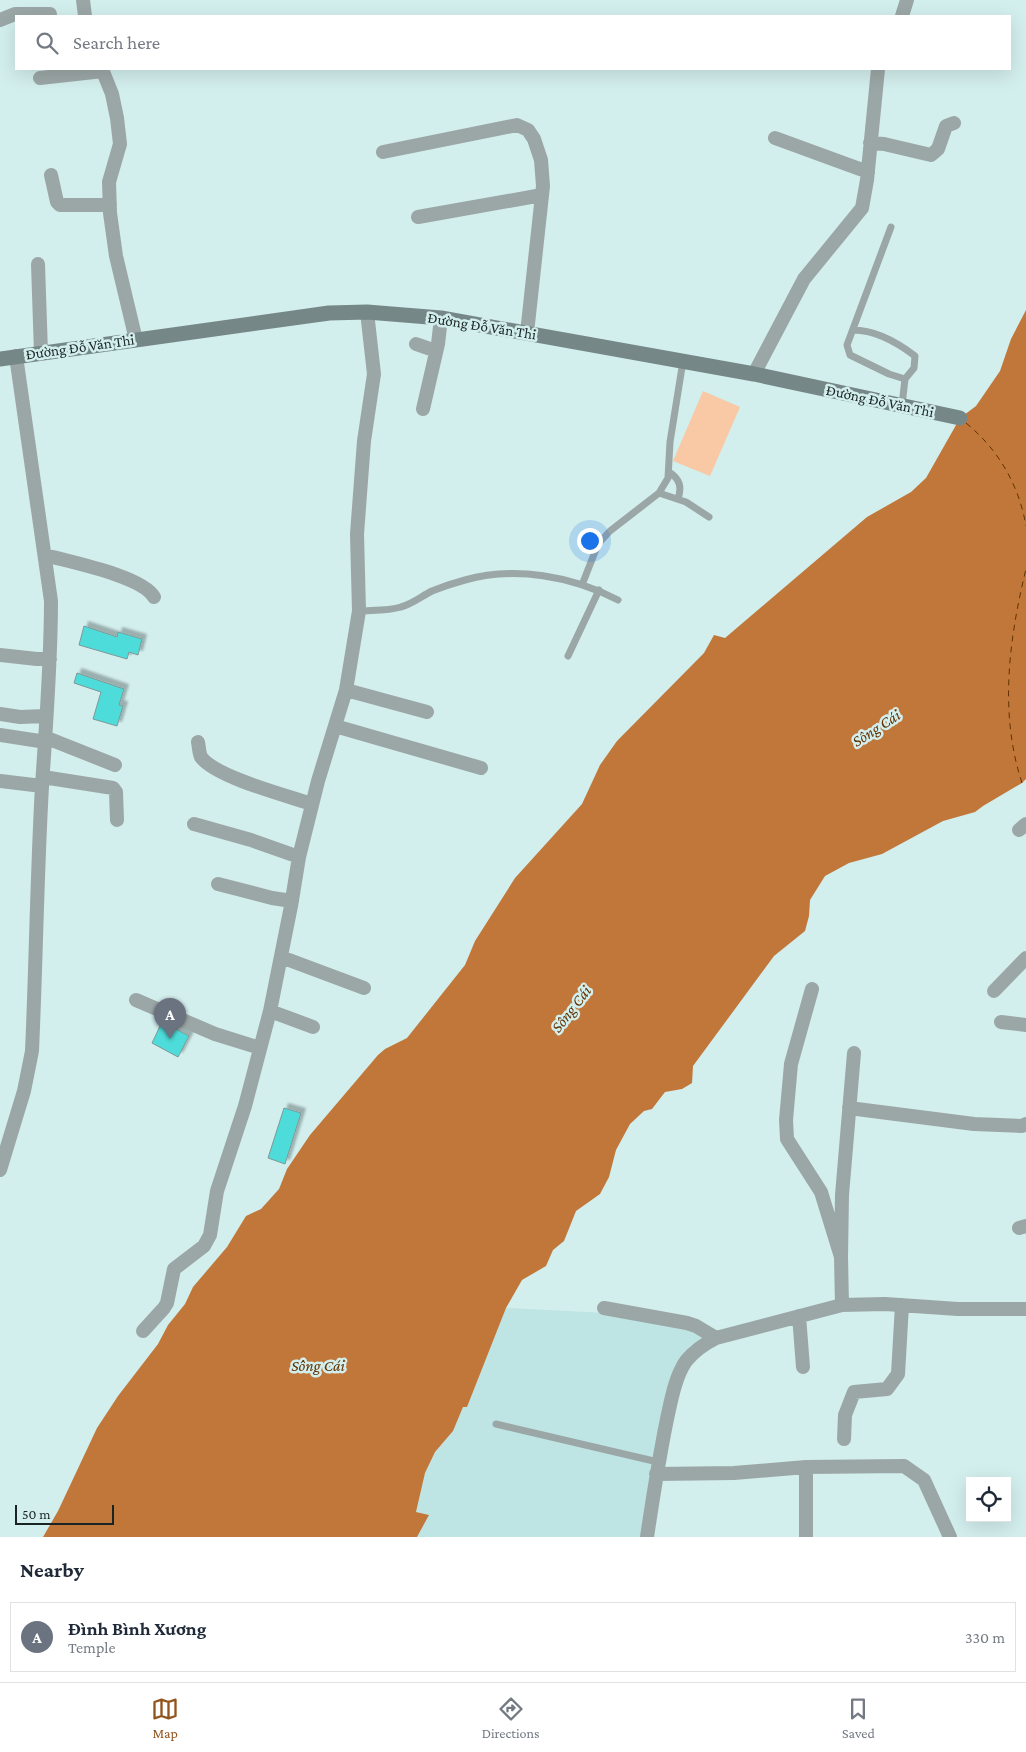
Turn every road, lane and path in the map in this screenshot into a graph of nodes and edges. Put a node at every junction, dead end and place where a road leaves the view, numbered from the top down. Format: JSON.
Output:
{"nodes":[{"id":1,"x":83,"y":0,"type":"edge"},
{"id":2,"x":906,"y":0,"type":"edge"},
{"id":3,"x":50,"y":14,"type":"dead end"},
{"id":4,"x":85,"y":15,"type":"edge"},
{"id":5,"x":902,"y":15,"type":"edge"},
{"id":6,"x":0,"y":20,"type":"edge"},
{"id":7,"x":102,"y":70,"type":"edge"},
{"id":8,"x":878,"y":70,"type":"edge"},
{"id":9,"x":40,"y":78,"type":"dead end"},
{"id":10,"x":954,"y":123,"type":"dead end"},
{"id":11,"x":775,"y":138,"type":"dead end"},
{"id":12,"x":870,"y":143,"type":"junction"},
{"id":13,"x":383,"y":152,"type":"dead end"},
{"id":14,"x":868,"y":172,"type":"junction"},
{"id":15,"x":51,"y":175,"type":"dead end"},
{"id":16,"x":542,"y":195,"type":"junction"},
{"id":17,"x":110,"y":204,"type":"junction"},
{"id":18,"x":418,"y":217,"type":"dead end"},
{"id":19,"x":891,"y":227,"type":"dead end"},
{"id":20,"x":38,"y":264,"type":"dead end"},
{"id":21,"x":367,"y":312,"type":"junction"},
{"id":22,"x":441,"y":318,"type":"junction"},
{"id":23,"x":853,"y":330,"type":"junction"},
{"id":24,"x":527,"y":333,"type":"junction"},
{"id":25,"x":136,"y":340,"type":"junction"},
{"id":26,"x":416,"y":344,"type":"dead end"},
{"id":27,"x":436,"y":351,"type":"junction"},
{"id":28,"x":41,"y":353,"type":"junction"},
{"id":29,"x":16,"y":356,"type":"junction"},
{"id":30,"x":0,"y":359,"type":"edge"},
{"id":31,"x":683,"y":361,"type":"junction"},
{"id":32,"x":754,"y":374,"type":"junction"},
{"id":33,"x":905,"y":378,"type":"junction"},
{"id":34,"x":902,"y":405,"type":"junction"},
{"id":35,"x":423,"y":409,"type":"dead end"},
{"id":36,"x":960,"y":418,"type":"dead end"},
{"id":37,"x":669,"y":472,"type":"junction"},
{"id":38,"x":659,"y":493,"type":"junction"},
{"id":39,"x":678,"y":499,"type":"junction"},
{"id":40,"x":709,"y":517,"type":"dead end"},
{"id":41,"x":45,"y":555,"type":"junction"},
{"id":42,"x":582,"y":585,"type":"junction"},
{"id":43,"x":599,"y":590,"type":"junction"},
{"id":44,"x":154,"y":597,"type":"dead end"},
{"id":45,"x":618,"y":600,"type":"dead end"},
{"id":46,"x":359,"y":611,"type":"junction"},
{"id":47,"x":0,"y":655,"type":"edge"},
{"id":48,"x":568,"y":656,"type":"dead end"},
{"id":49,"x":50,"y":659,"type":"junction"},
{"id":50,"x":346,"y":690,"type":"junction"},
{"id":51,"x":427,"y":712,"type":"dead end"},
{"id":52,"x":0,"y":714,"type":"edge"},
{"id":53,"x":46,"y":716,"type":"junction"},
{"id":54,"x":335,"y":726,"type":"junction"},
{"id":55,"x":0,"y":735,"type":"edge"},
{"id":56,"x":46,"y":740,"type":"junction"},
{"id":57,"x":198,"y":742,"type":"dead end"},
{"id":58,"x":115,"y":765,"type":"dead end"},
{"id":59,"x":481,"y":768,"type":"dead end"},
{"id":60,"x":0,"y":781,"type":"edge"},
{"id":61,"x":43,"y":782,"type":"junction"},
{"id":62,"x":312,"y":804,"type":"junction"},
{"id":63,"x":117,"y":820,"type":"dead end"},
{"id":64,"x":194,"y":824,"type":"dead end"},
{"id":65,"x":299,"y":857,"type":"junction"},
{"id":66,"x":218,"y":884,"type":"dead end"},
{"id":67,"x":292,"y":901,"type":"junction"},
{"id":68,"x":281,"y":957,"type":"junction"},
{"id":69,"x":1026,"y":958,"type":"edge"},
{"id":70,"x":364,"y":988,"type":"dead end"},
{"id":71,"x":812,"y":989,"type":"dead end"},
{"id":72,"x":994,"y":991,"type":"dead end"},
{"id":73,"x":136,"y":1000,"type":"dead end"},
{"id":74,"x":270,"y":1011,"type":"junction"},
{"id":75,"x":1001,"y":1022,"type":"dead end"},
{"id":76,"x":1026,"y":1025,"type":"edge"},
{"id":77,"x":313,"y":1026,"type":"dead end"},
{"id":78,"x":260,"y":1048,"type":"junction"},
{"id":79,"x":854,"y":1053,"type":"dead end"},
{"id":80,"x":849,"y":1108,"type":"junction"},
{"id":81,"x":1026,"y":1124,"type":"edge"},
{"id":82,"x":0,"y":1170,"type":"edge"},
{"id":83,"x":840,"y":1257,"type":"junction"},
{"id":84,"x":842,"y":1305,"type":"junction"},
{"id":85,"x":902,"y":1305,"type":"junction"},
{"id":86,"x":604,"y":1308,"type":"dead end"},
{"id":87,"x":1026,"y":1309,"type":"edge"},
{"id":88,"x":799,"y":1316,"type":"junction"},
{"id":89,"x":143,"y":1331,"type":"dead end"},
{"id":90,"x":716,"y":1338,"type":"junction"},
{"id":91,"x":803,"y":1367,"type":"dead end"},
{"id":92,"x":496,"y":1424,"type":"dead end"},
{"id":93,"x":844,"y":1439,"type":"dead end"},
{"id":94,"x":806,"y":1467,"type":"junction"},
{"id":95,"x":657,"y":1468,"type":"junction"},
{"id":96,"x":647,"y":1537,"type":"edge"},
{"id":97,"x":806,"y":1537,"type":"edge"},
{"id":98,"x":950,"y":1537,"type":"edge"}],
"edges":[{"from":1,"to":4,"type":"street"},
{"from":2,"to":5,"type":"street"},
{"from":3,"to":6,"type":"street"},
{"from":7,"to":9,"type":"street"},
{"from":7,"to":17,"type":"street"},
{"from":8,"to":12,"type":"street"},
{"from":10,"to":12,"type":"street"},
{"from":11,"to":14,"type":"street"},
{"from":12,"to":14,"type":"street"},
{"from":13,"to":16,"type":"street"},
{"from":14,"to":32,"type":"street"},
{"from":15,"to":17,"type":"street"},
{"from":16,"to":18,"type":"street"},
{"from":16,"to":24,"type":"street"},
{"from":17,"to":25,"type":"street"},
{"from":19,"to":23,"type":"lane"},
{"from":20,"to":28,"type":"street"},
{"from":21,"to":22,"type":"street","name":"Đường Đỗ Văn Thi"},
{"from":21,"to":25,"type":"street","name":"Đường Đỗ Văn Thi"},
{"from":21,"to":46,"type":"street"},
{"from":22,"to":24,"type":"street","name":"Đường Đỗ Văn Thi"},
{"from":22,"to":27,"type":"street"},
{"from":23,"to":33,"type":"lane"},
{"from":23,"to":33,"type":"lane"},
{"from":24,"to":31,"type":"street","name":"Đường Đỗ Văn Thi"},
{"from":25,"to":28,"type":"street","name":"Đường Đỗ Văn Thi"},
{"from":26,"to":27,"type":"street"},
{"from":27,"to":35,"type":"street"},
{"from":28,"to":29,"type":"street","name":"Đường Đỗ Văn Thi"},
{"from":29,"to":30,"type":"street","name":"Đường Đỗ Văn Thi"},
{"from":29,"to":41,"type":"street"},
{"from":31,"to":32,"type":"street","name":"Đường Đỗ Văn Thi"},
{"from":31,"to":37,"type":"lane"},
{"from":32,"to":34,"type":"street","name":"Đường Đỗ Văn Thi"},
{"from":33,"to":34,"type":"lane"},
{"from":34,"to":36,"type":"street","name":"Đường Đỗ Văn Thi"},
{"from":37,"to":38,"type":"lane"},
{"from":37,"to":39,"type":"lane"},
{"from":38,"to":39,"type":"lane"},
{"from":38,"to":42,"type":"lane"},
{"from":39,"to":40,"type":"lane"},
{"from":41,"to":44,"type":"street"},
{"from":41,"to":49,"type":"street"},
{"from":42,"to":43,"type":"lane"},
{"from":42,"to":46,"type":"lane"},
{"from":43,"to":45,"type":"lane"},
{"from":43,"to":48,"type":"lane"},
{"from":46,"to":50,"type":"street"},
{"from":47,"to":49,"type":"street"},
{"from":49,"to":53,"type":"street"},
{"from":50,"to":51,"type":"street"},
{"from":50,"to":54,"type":"street"},
{"from":52,"to":53,"type":"street"},
{"from":53,"to":56,"type":"street"},
{"from":54,"to":59,"type":"street"},
{"from":54,"to":62,"type":"street"},
{"from":55,"to":56,"type":"street"},
{"from":56,"to":58,"type":"street"},
{"from":56,"to":61,"type":"street"},
{"from":57,"to":62,"type":"street"},
{"from":60,"to":61,"type":"street"},
{"from":61,"to":63,"type":"street"},
{"from":61,"to":82,"type":"street"},
{"from":62,"to":65,"type":"street"},
{"from":64,"to":65,"type":"street"},
{"from":65,"to":67,"type":"street"},
{"from":66,"to":67,"type":"street"},
{"from":67,"to":68,"type":"street"},
{"from":68,"to":70,"type":"street"},
{"from":68,"to":74,"type":"street"},
{"from":69,"to":72,"type":"street"},
{"from":71,"to":83,"type":"street"},
{"from":73,"to":78,"type":"street"},
{"from":74,"to":77,"type":"street"},
{"from":74,"to":78,"type":"street"},
{"from":75,"to":76,"type":"street"},
{"from":78,"to":89,"type":"street"},
{"from":79,"to":80,"type":"street"},
{"from":80,"to":81,"type":"street"},
{"from":80,"to":83,"type":"street"},
{"from":83,"to":84,"type":"street"},
{"from":84,"to":85,"type":"street"},
{"from":84,"to":88,"type":"street"},
{"from":85,"to":87,"type":"street"},
{"from":85,"to":93,"type":"street"},
{"from":86,"to":90,"type":"street"},
{"from":88,"to":90,"type":"street"},
{"from":88,"to":91,"type":"street"},
{"from":90,"to":95,"type":"street"},
{"from":92,"to":95,"type":"lane"},
{"from":94,"to":95,"type":"street"},
{"from":94,"to":97,"type":"street"},
{"from":94,"to":98,"type":"street"},
{"from":95,"to":96,"type":"street"}]}
